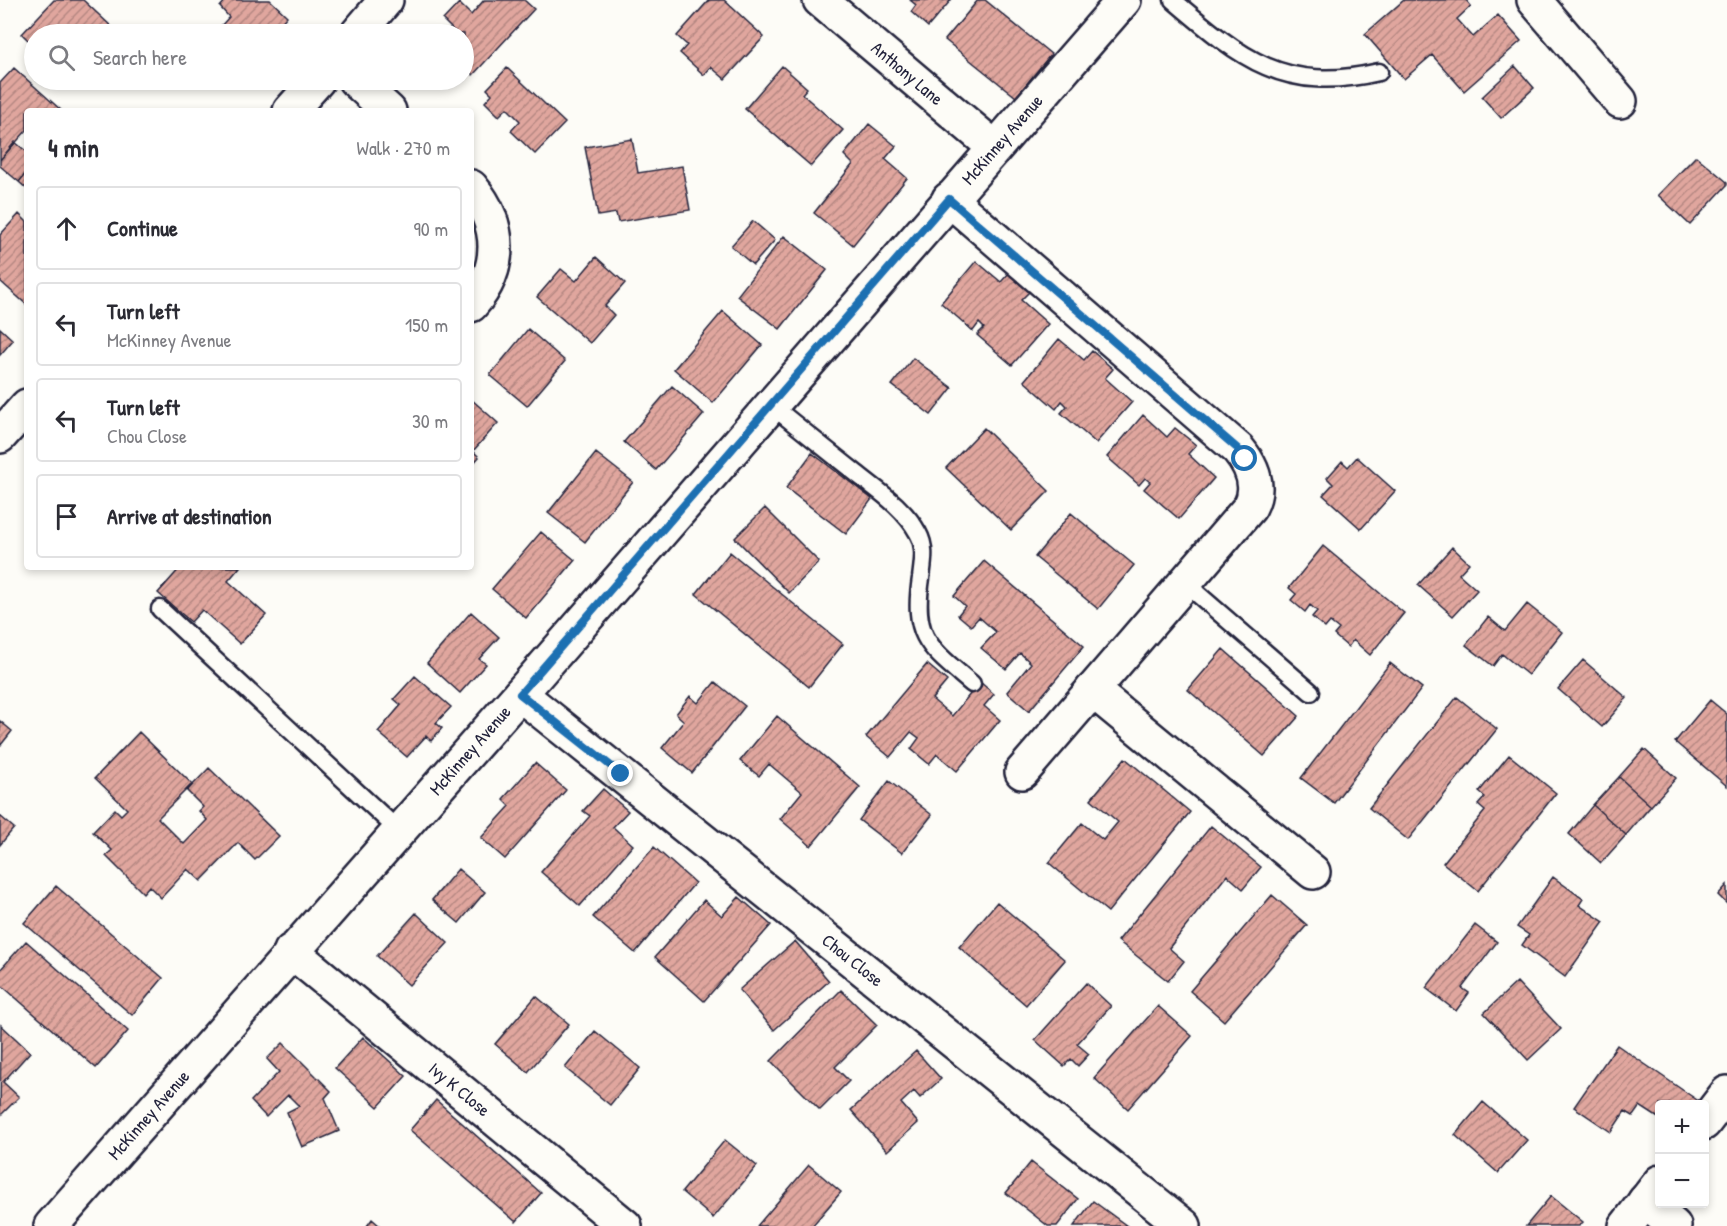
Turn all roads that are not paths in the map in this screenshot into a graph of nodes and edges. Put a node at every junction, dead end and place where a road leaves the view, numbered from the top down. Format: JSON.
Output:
{"nodes":[{"id":1,"x":386,"y":0,"type":"edge"},
{"id":2,"x":820,"y":0,"type":"edge"},
{"id":3,"x":1124,"y":0,"type":"edge"},
{"id":4,"x":1173,"y":0,"type":"edge"},
{"id":5,"x":1534,"y":0,"type":"edge"},
{"id":6,"x":366,"y":24,"type":"edge"},
{"id":7,"x":1379,"y":72,"type":"dead end"},
{"id":8,"x":309,"y":90,"type":"edge"},
{"id":9,"x":366,"y":90,"type":"edge"},
{"id":10,"x":1620,"y":101,"type":"dead end"},
{"id":11,"x":293,"y":108,"type":"edge"},
{"id":12,"x":386,"y":108,"type":"edge"},
{"id":13,"x":994,"y":147,"type":"junction"},
{"id":14,"x":474,"y":193,"type":"edge"},
{"id":15,"x":949,"y":199,"type":"junction"},
{"id":16,"x":474,"y":300,"type":"edge"},
{"id":17,"x":770,"y":404,"type":"junction"},
{"id":18,"x":24,"y":409,"type":"edge"},
{"id":19,"x":0,"y":436,"type":"edge"},
{"id":20,"x":1185,"y":583,"type":"junction"},
{"id":21,"x":160,"y":609,"type":"dead end"},
{"id":22,"x":972,"y":684,"type":"dead end"},
{"id":23,"x":1092,"y":690,"type":"junction"},
{"id":24,"x":1311,"y":692,"type":"dead end"},
{"id":25,"x":520,"y":694,"type":"junction"},
{"id":26,"x":1022,"y":772,"type":"dead end"},
{"id":27,"x":398,"y":830,"type":"junction"},
{"id":28,"x":1313,"y":872,"type":"dead end"},
{"id":29,"x":291,"y":951,"type":"junction"},
{"id":30,"x":1727,"y":1093,"type":"edge"},
{"id":31,"x":1709,"y":1116,"type":"edge"},
{"id":32,"x":1643,"y":1203,"type":"edge"},
{"id":33,"x":51,"y":1226,"type":"edge"},
{"id":34,"x":626,"y":1226,"type":"edge"},
{"id":35,"x":1184,"y":1226,"type":"edge"},
{"id":36,"x":1674,"y":1226,"type":"edge"}],
"edges":[{"from":1,"to":6,"type":"street"},
{"from":2,"to":13,"type":"street","name":"Anthony Lane"},
{"from":3,"to":13,"type":"street","name":"McKinney Avenue"},
{"from":4,"to":7,"type":"lane"},
{"from":5,"to":10,"type":"street"},
{"from":8,"to":11,"type":"street"},
{"from":9,"to":12,"type":"street"},
{"from":13,"to":15,"type":"street","name":"McKinney Avenue"},
{"from":14,"to":16,"type":"street"},
{"from":15,"to":17,"type":"street","name":"McKinney Avenue"},
{"from":15,"to":20,"type":"street"},
{"from":17,"to":22,"type":"lane"},
{"from":17,"to":25,"type":"street","name":"McKinney Avenue"},
{"from":18,"to":19,"type":"street"},
{"from":20,"to":23,"type":"street"},
{"from":20,"to":24,"type":"lane"},
{"from":21,"to":27,"type":"lane"},
{"from":23,"to":26,"type":"street"},
{"from":23,"to":28,"type":"street"},
{"from":25,"to":27,"type":"street","name":"McKinney Avenue"},
{"from":25,"to":35,"type":"street","name":"Chou Close"},
{"from":27,"to":29,"type":"street","name":"McKinney Avenue"},
{"from":29,"to":33,"type":"street","name":"McKinney Avenue"},
{"from":29,"to":34,"type":"street","name":"Ivy K Close"},
{"from":30,"to":31,"type":"street"},
{"from":32,"to":36,"type":"street"}]}
